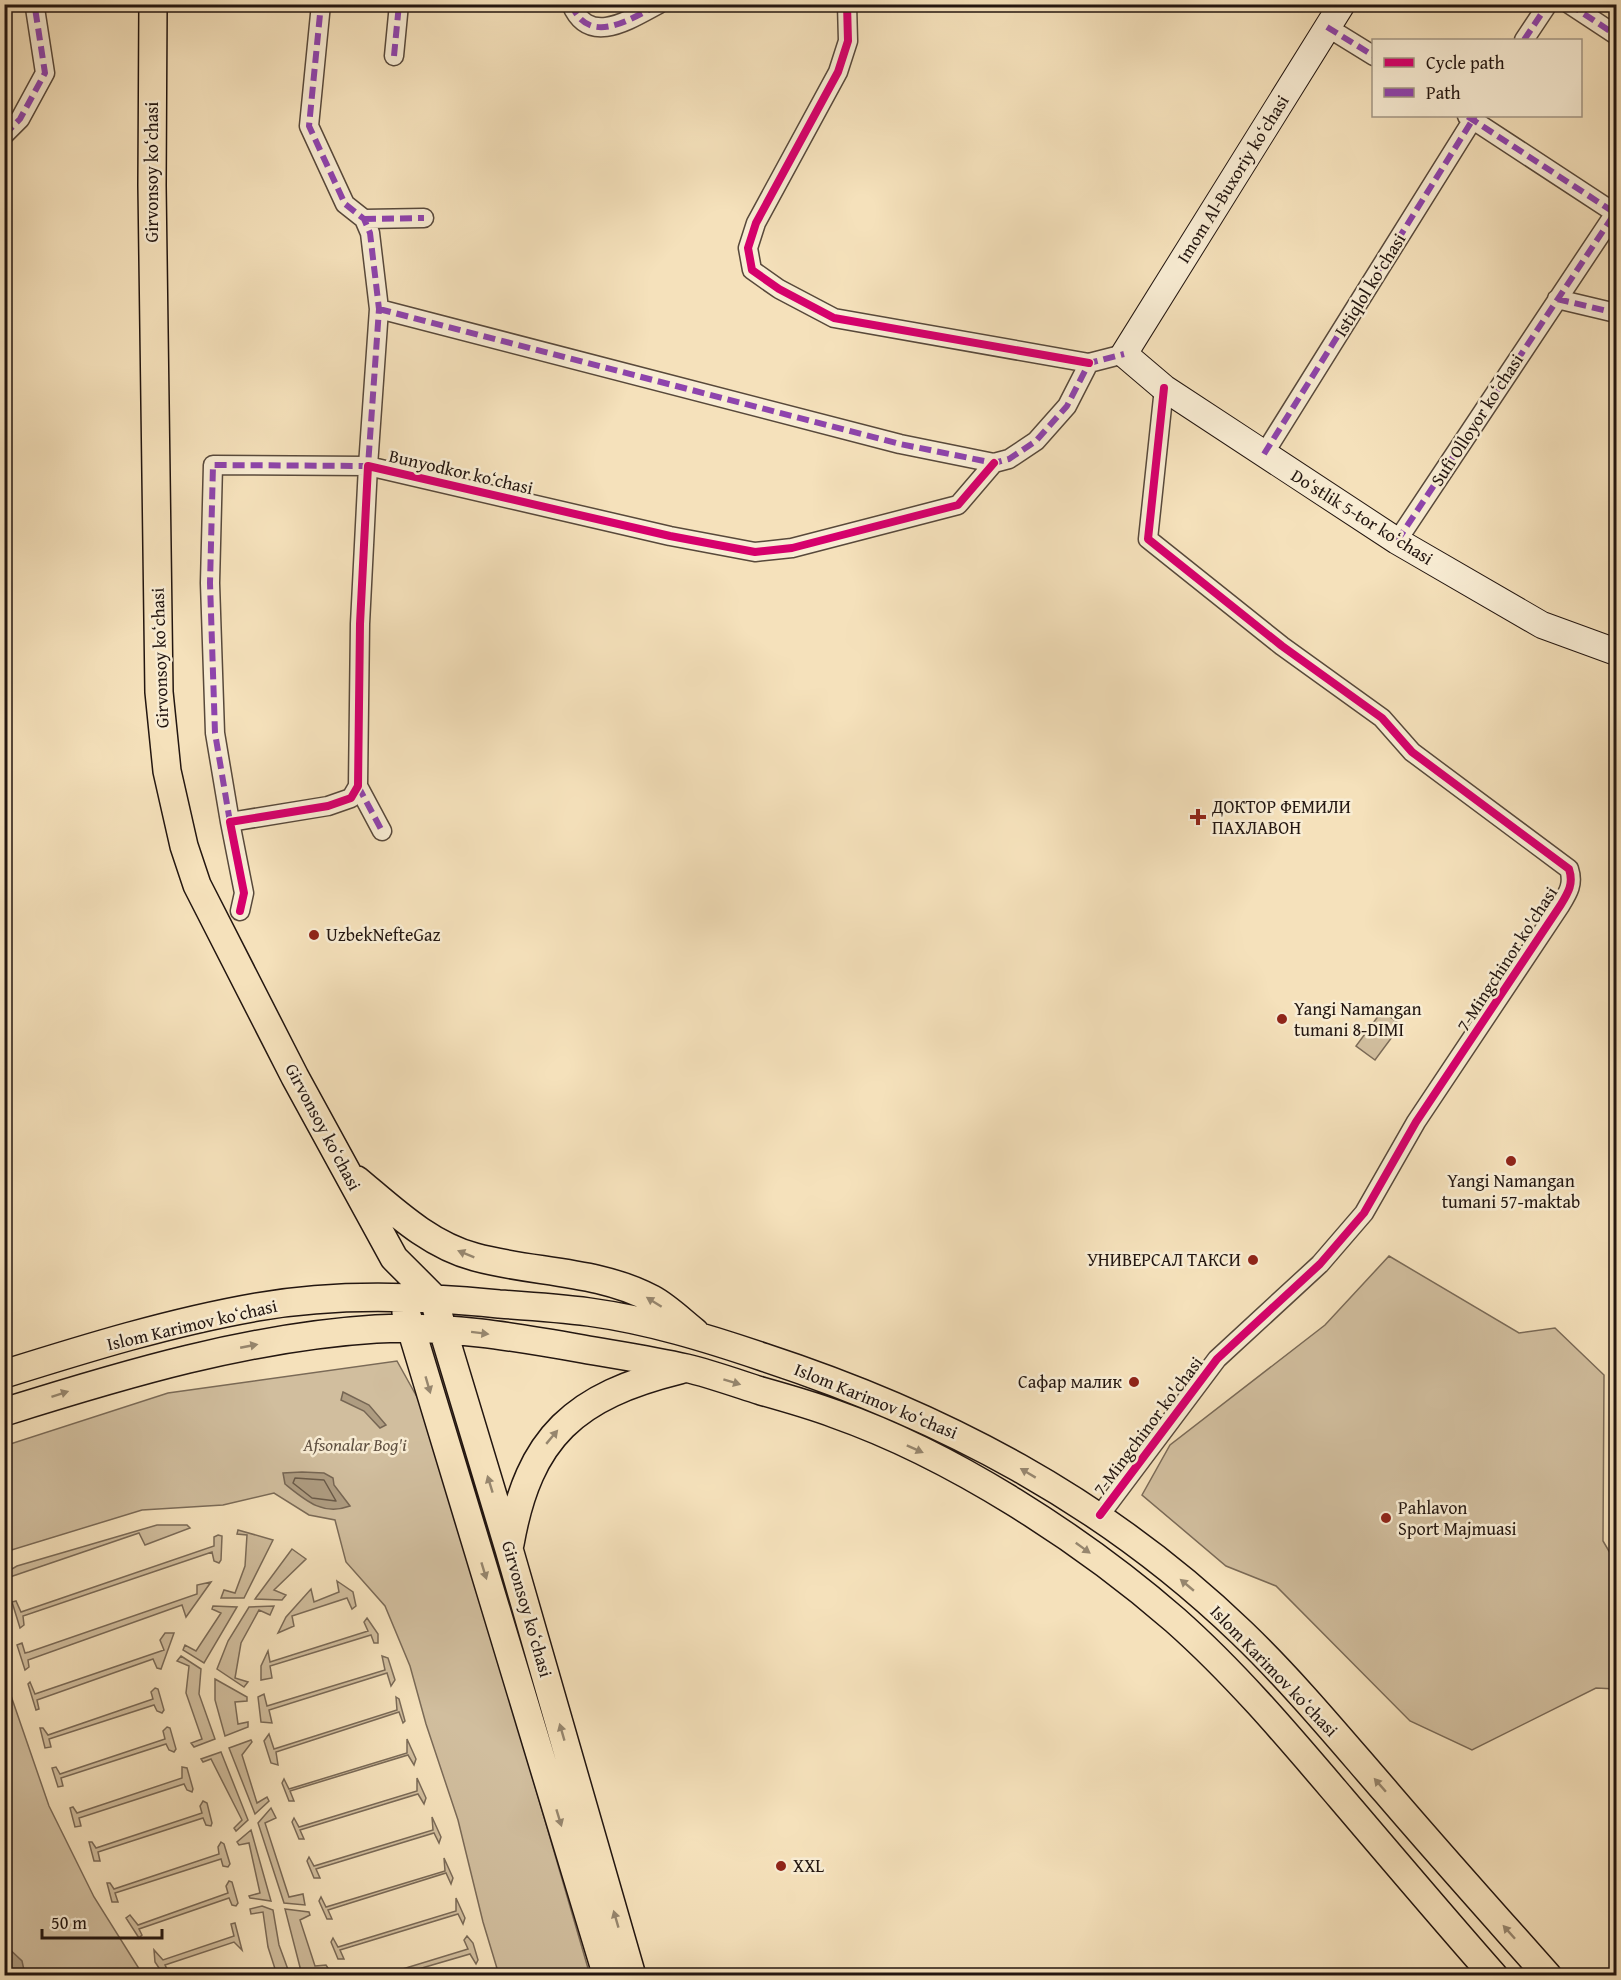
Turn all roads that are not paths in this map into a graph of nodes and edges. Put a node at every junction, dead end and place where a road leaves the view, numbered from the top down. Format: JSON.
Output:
{"nodes":[{"id":1,"x":32,"y":4,"type":"edge"},
{"id":2,"x":153,"y":4,"type":"edge"},
{"id":3,"x":321,"y":4,"type":"edge"},
{"id":4,"x":399,"y":4,"type":"edge"},
{"id":5,"x":571,"y":4,"type":"edge"},
{"id":6,"x":659,"y":4,"type":"edge"},
{"id":7,"x":847,"y":4,"type":"edge"},
{"id":8,"x":1342,"y":4,"type":"edge"},
{"id":9,"x":1548,"y":4,"type":"edge"},
{"id":10,"x":1569,"y":4,"type":"edge"},
{"id":11,"x":1328,"y":27,"type":"junction"},
{"id":12,"x":1617,"y":35,"type":"edge"},
{"id":13,"x":1525,"y":39,"type":"edge"},
{"id":14,"x":1372,"y":55,"type":"edge"},
{"id":15,"x":394,"y":56,"type":"dead end"},
{"id":16,"x":1472,"y":117,"type":"edge"},
{"id":17,"x":4,"y":135,"type":"edge"},
{"id":18,"x":424,"y":218,"type":"dead end"},
{"id":19,"x":364,"y":219,"type":"junction"},
{"id":20,"x":1557,"y":299,"type":"junction"},
{"id":21,"x":379,"y":309,"type":"junction"},
{"id":22,"x":1617,"y":313,"type":"edge"},
{"id":23,"x":1124,"y":354,"type":"junction"},
{"id":24,"x":1089,"y":363,"type":"junction"},
{"id":25,"x":1164,"y":388,"type":"junction"},
{"id":26,"x":1264,"y":454,"type":"junction"},
{"id":27,"x":994,"y":463,"type":"junction"},
{"id":28,"x":368,"y":466,"type":"junction"},
{"id":29,"x":1397,"y":541,"type":"junction"},
{"id":30,"x":1617,"y":652,"type":"edge"},
{"id":31,"x":358,"y":786,"type":"junction"},
{"id":32,"x":230,"y":822,"type":"junction"},
{"id":33,"x":382,"y":831,"type":"dead end"},
{"id":34,"x":240,"y":911,"type":"dead end"},
{"id":35,"x":347,"y":1172,"type":"junction"},
{"id":36,"x":394,"y":1258,"type":"junction"},
{"id":37,"x":400,"y":1297,"type":"junction"},
{"id":38,"x":433,"y":1297,"type":"junction"},
{"id":39,"x":412,"y":1329,"type":"junction"},
{"id":40,"x":443,"y":1329,"type":"junction"},
{"id":41,"x":701,"y":1336,"type":"junction"},
{"id":42,"x":687,"y":1368,"type":"junction"},
{"id":43,"x":4,"y":1374,"type":"edge"},
{"id":44,"x":4,"y":1412,"type":"edge"},
{"id":45,"x":1100,"y":1515,"type":"junction"},
{"id":46,"x":509,"y":1549,"type":"junction"},
{"id":47,"x":1426,"y":1838,"type":"junction"},
{"id":48,"x":1396,"y":1863,"type":"junction"},
{"id":49,"x":607,"y":1976,"type":"edge"},
{"id":50,"x":632,"y":1976,"type":"edge"},
{"id":51,"x":1494,"y":1976,"type":"edge"},
{"id":52,"x":1548,"y":1976,"type":"edge"}],
"edges":[{"from":1,"to":17,"type":"street"},
{"from":2,"to":35,"type":"main road","name":"Girvonsoy koʻchasi"},
{"from":3,"to":19,"type":"street"},
{"from":4,"to":15,"type":"street"},
{"from":5,"to":6,"type":"street"},
{"from":7,"to":24,"type":"street"},
{"from":8,"to":11,"type":"street","name":"Imom Al-Buxoriy koʻchasi"},
{"from":9,"to":13,"type":"street"},
{"from":10,"to":12,"type":"street"},
{"from":11,"to":14,"type":"street"},
{"from":11,"to":23,"type":"street","name":"Imom Al-Buxoriy koʻchasi"},
{"from":16,"to":20,"type":"street","name":"Sufi Olloyor koʻchasi"},
{"from":16,"to":26,"type":"street","name":"Istiqlol ko‘chasi"},
{"from":18,"to":19,"type":"street"},
{"from":19,"to":21,"type":"street","name":"Bunyodkor koʻchasi"},
{"from":20,"to":22,"type":"street"},
{"from":20,"to":29,"type":"street","name":"Sufi Olloyor koʻchasi"},
{"from":21,"to":27,"type":"street"},
{"from":21,"to":28,"type":"street","name":"Bunyodkor koʻchasi"},
{"from":23,"to":24,"type":"street"},
{"from":23,"to":25,"type":"street","name":"Doʻstlik 5-tor koʻchasi"},
{"from":24,"to":27,"type":"street","name":"Bunyodkor koʻchasi"},
{"from":25,"to":26,"type":"street","name":"Doʻstlik 5-tor koʻchasi"},
{"from":25,"to":45,"type":"street","name":"7-Mingchinor ko'chasi"},
{"from":26,"to":29,"type":"street","name":"Doʻstlik 5-tor koʻchasi"},
{"from":27,"to":28,"type":"street","name":"Bunyodkor koʻchasi"},
{"from":28,"to":31,"type":"street","name":"Bunyodkor koʻchasi"},
{"from":28,"to":32,"type":"street","name":"Bunyodkor koʻchasi"},
{"from":29,"to":30,"type":"street","name":"Doʻstlik 5-tor koʻchasi"},
{"from":31,"to":32,"type":"street"},
{"from":31,"to":33,"type":"street"},
{"from":32,"to":34,"type":"street","name":"Bunyodkor koʻchasi"},
{"from":35,"to":36,"type":"main road","name":"Girvonsoy koʻchasi"},
{"from":41,"to":35,"type":"main road","one_way":true},
{"from":36,"to":37,"type":"main road","name":"Girvonsoy koʻchasi"},
{"from":36,"to":38,"type":"main road","name":"Girvonsoy koʻchasi"},
{"from":37,"to":38,"type":"main road","name":"Islom Karimov koʻchasi"},
{"from":37,"to":39,"type":"main road","name":"Girvonsoy koʻchasi"},
{"from":37,"to":43,"type":"main road","name":"Islom Karimov koʻchasi"},
{"from":38,"to":40,"type":"main road","name":"Girvonsoy koʻchasi"},
{"from":38,"to":41,"type":"main road","name":"Islom Karimov koʻchasi"},
{"from":39,"to":40,"type":"main road","name":"Islom Karimov koʻchasi"},
{"from":44,"to":39,"type":"main road","name":"Islom Karimov koʻchasi","one_way":true},
{"from":39,"to":49,"type":"main road","name":"Girvonsoy koʻchasi","one_way":true},
{"from":40,"to":42,"type":"main road","name":"Islom Karimov koʻchasi","one_way":true},
{"from":46,"to":40,"type":"main road","name":"Girvonsoy koʻchasi","one_way":true},
{"from":45,"to":41,"type":"main road","name":"Islom Karimov koʻchasi","one_way":true},
{"from":46,"to":42,"type":"main road","one_way":true},
{"from":42,"to":48,"type":"main road","name":"Islom Karimov koʻchasi","one_way":true},
{"from":47,"to":45,"type":"main road","name":"Islom Karimov koʻchasi","one_way":true},
{"from":50,"to":46,"type":"main road","name":"Girvonsoy koʻchasi","one_way":true},
{"from":47,"to":48,"type":"main road"},
{"from":52,"to":47,"type":"main road","name":"Islom Karimov koʻchasi","one_way":true},
{"from":48,"to":51,"type":"main road","name":"Islom Karimov koʻchasi"}]}
